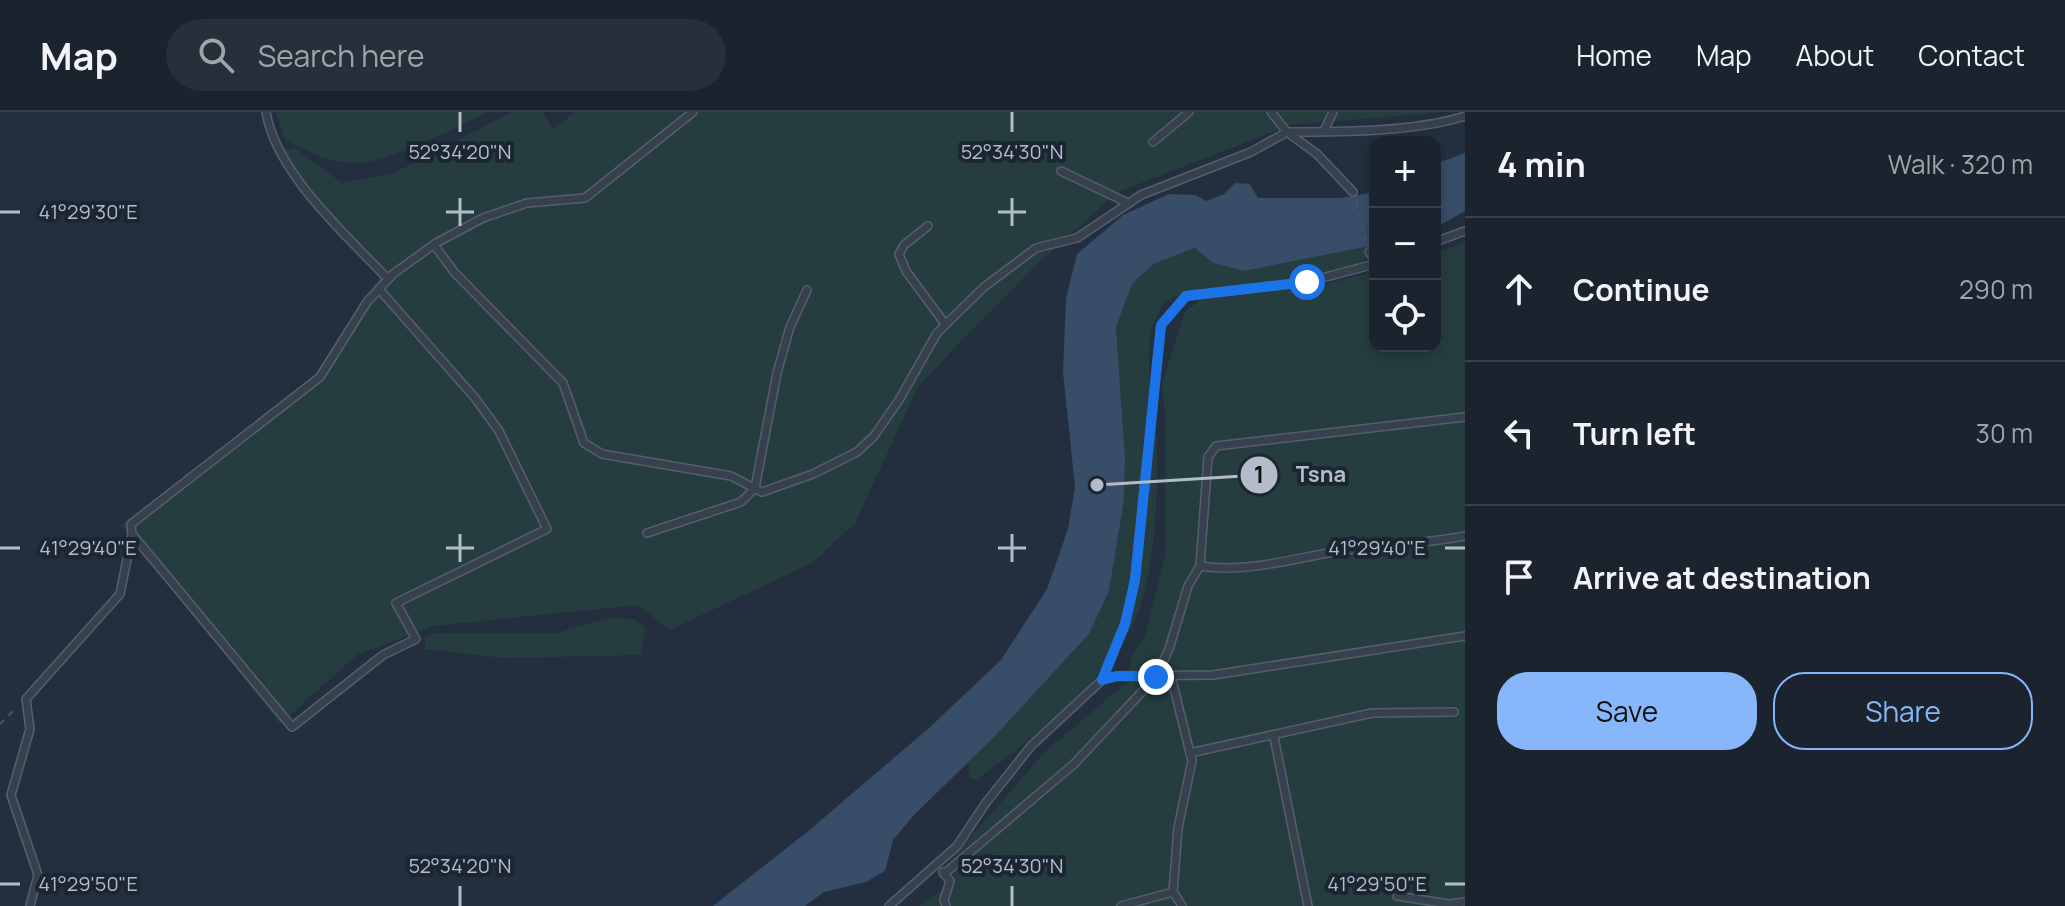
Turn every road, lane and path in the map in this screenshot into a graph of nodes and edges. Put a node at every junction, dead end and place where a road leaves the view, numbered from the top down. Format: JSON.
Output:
{"nodes":[{"id":1,"x":266,"y":112,"type":"edge"},
{"id":2,"x":693,"y":112,"type":"edge"},
{"id":3,"x":1189,"y":112,"type":"edge"},
{"id":4,"x":1271,"y":112,"type":"edge"},
{"id":5,"x":1333,"y":112,"type":"edge"},
{"id":6,"x":1465,"y":116,"type":"edge"},
{"id":7,"x":1324,"y":131,"type":"junction"},
{"id":8,"x":1287,"y":132,"type":"junction"},
{"id":9,"x":1153,"y":142,"type":"dead end"},
{"id":10,"x":1061,"y":171,"type":"dead end"},
{"id":11,"x":1353,"y":192,"type":"joint"},
{"id":12,"x":1128,"y":203,"type":"junction"},
{"id":13,"x":928,"y":226,"type":"dead end"},
{"id":14,"x":1465,"y":231,"type":"edge"},
{"id":15,"x":1441,"y":240,"type":"edge"},
{"id":16,"x":434,"y":245,"type":"junction"},
{"id":17,"x":1369,"y":252,"type":"edge"},
{"id":18,"x":1369,"y":264,"type":"edge"},
{"id":19,"x":388,"y":279,"type":"junction"},
{"id":20,"x":379,"y":289,"type":"junction"},
{"id":21,"x":807,"y":290,"type":"dead end"},
{"id":22,"x":945,"y":324,"type":"junction"},
{"id":23,"x":1465,"y":417,"type":"edge"},
{"id":24,"x":755,"y":488,"type":"junction"},
{"id":25,"x":647,"y":533,"type":"dead end"},
{"id":26,"x":132,"y":534,"type":"junction"},
{"id":27,"x":1465,"y":536,"type":"edge"},
{"id":28,"x":1200,"y":566,"type":"junction"},
{"id":29,"x":1465,"y":636,"type":"edge"},
{"id":30,"x":1171,"y":676,"type":"junction"},
{"id":31,"x":1156,"y":677,"type":"junction"},
{"id":32,"x":1102,"y":680,"type":"junction"},
{"id":33,"x":26,"y":699,"type":"junction"},
{"id":34,"x":1454,"y":712,"type":"dead end"},
{"id":35,"x":0,"y":724,"type":"edge"},
{"id":36,"x":1274,"y":737,"type":"junction"},
{"id":37,"x":1190,"y":753,"type":"junction"},
{"id":38,"x":936,"y":865,"type":"junction"},
{"id":39,"x":944,"y":874,"type":"junction"},
{"id":40,"x":1173,"y":892,"type":"junction"},
{"id":41,"x":1397,"y":896,"type":"dead end"},
{"id":42,"x":1465,"y":902,"type":"edge"},
{"id":43,"x":30,"y":906,"type":"edge"},
{"id":44,"x":889,"y":906,"type":"edge"},
{"id":45,"x":946,"y":906,"type":"edge"},
{"id":46,"x":1121,"y":906,"type":"edge"},
{"id":47,"x":1182,"y":906,"type":"edge"},
{"id":48,"x":1308,"y":906,"type":"edge"}],
"edges":[{"from":1,"to":19,"type":"lane"},
{"from":2,"to":16,"type":"lane"},
{"from":3,"to":9,"type":"lane"},
{"from":4,"to":8,"type":"lane"},
{"from":5,"to":7,"type":"lane"},
{"from":6,"to":7,"type":"lane"},
{"from":7,"to":8,"type":"lane"},
{"from":8,"to":11,"type":"lane"},
{"from":8,"to":12,"type":"lane"},
{"from":10,"to":12,"type":"lane"},
{"from":11,"to":17,"type":"path"},
{"from":12,"to":22,"type":"lane"},
{"from":13,"to":22,"type":"lane"},
{"from":14,"to":15,"type":"lane"},
{"from":16,"to":19,"type":"lane"},
{"from":16,"to":24,"type":"lane"},
{"from":18,"to":32,"type":"lane"},
{"from":19,"to":20,"type":"lane"},
{"from":20,"to":26,"type":"lane"},
{"from":20,"to":26,"type":"lane"},
{"from":21,"to":24,"type":"lane"},
{"from":22,"to":24,"type":"lane"},
{"from":23,"to":28,"type":"lane"},
{"from":24,"to":25,"type":"lane"},
{"from":26,"to":33,"type":"lane"},
{"from":27,"to":28,"type":"lane"},
{"from":28,"to":31,"type":"lane"},
{"from":29,"to":30,"type":"lane"},
{"from":30,"to":31,"type":"lane"},
{"from":30,"to":37,"type":"lane"},
{"from":31,"to":32,"type":"lane"},
{"from":31,"to":39,"type":"lane"},
{"from":32,"to":38,"type":"lane"},
{"from":33,"to":35,"type":"path"},
{"from":33,"to":43,"type":"lane"},
{"from":34,"to":36,"type":"lane"},
{"from":36,"to":37,"type":"lane"},
{"from":36,"to":48,"type":"lane"},
{"from":37,"to":40,"type":"lane"},
{"from":38,"to":39,"type":"lane"},
{"from":38,"to":44,"type":"lane"},
{"from":39,"to":45,"type":"lane"},
{"from":40,"to":46,"type":"lane"},
{"from":40,"to":47,"type":"lane"},
{"from":41,"to":42,"type":"lane"}]}
